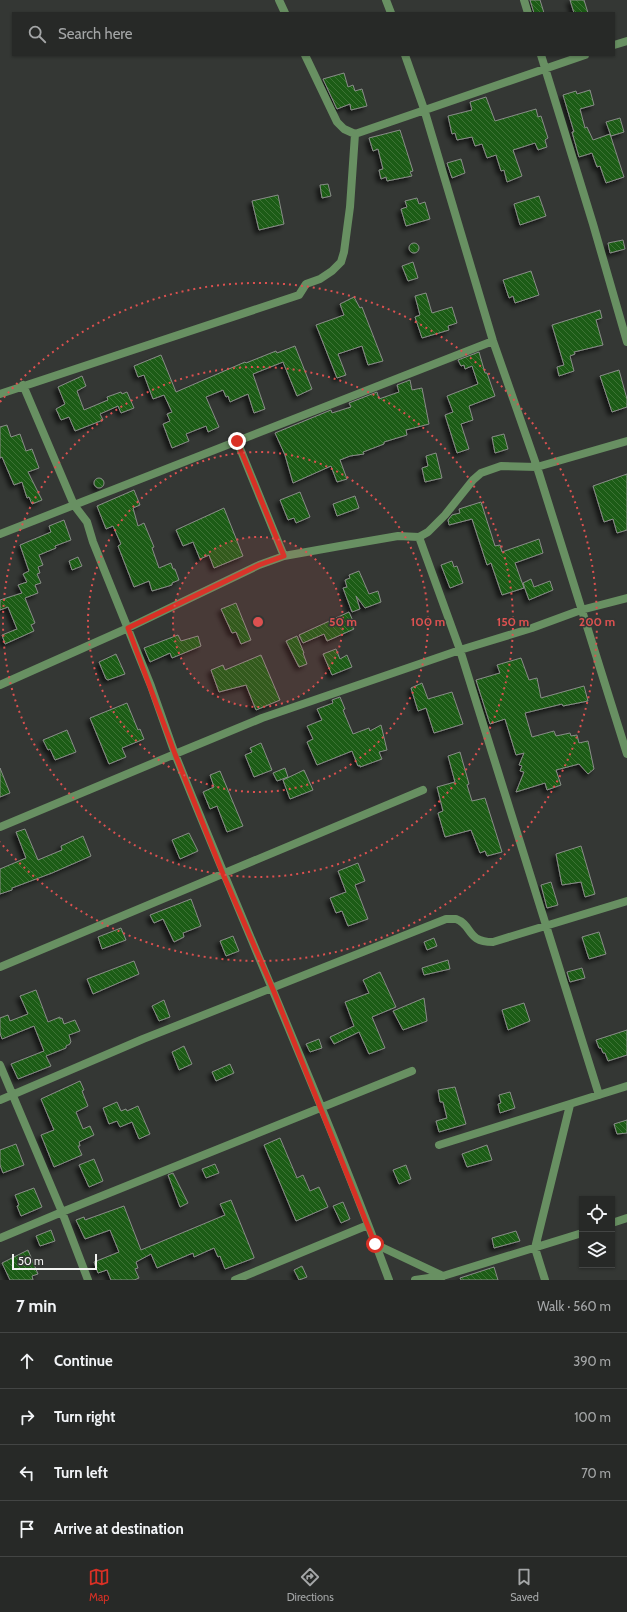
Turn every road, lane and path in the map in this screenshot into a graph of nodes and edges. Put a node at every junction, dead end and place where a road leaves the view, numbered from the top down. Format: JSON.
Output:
{"nodes":[{"id":1,"x":279,"y":0,"type":"edge"},
{"id":2,"x":386,"y":0,"type":"edge"},
{"id":3,"x":524,"y":0,"type":"edge"},
{"id":4,"x":285,"y":12,"type":"edge"},
{"id":5,"x":391,"y":12,"type":"edge"},
{"id":6,"x":528,"y":12,"type":"edge"},
{"id":7,"x":627,"y":41,"type":"edge"},
{"id":8,"x":615,"y":45,"type":"edge"},
{"id":9,"x":305,"y":56,"type":"edge"},
{"id":10,"x":405,"y":56,"type":"edge"},
{"id":11,"x":541,"y":56,"type":"edge"},
{"id":12,"x":582,"y":56,"type":"edge"},
{"id":13,"x":545,"y":69,"type":"junction"},
{"id":14,"x":424,"y":109,"type":"junction"},
{"id":15,"x":355,"y":134,"type":"junction"},
{"id":16,"x":493,"y":341,"type":"junction"},
{"id":17,"x":627,"y":342,"type":"edge"},
{"id":18,"x":23,"y":385,"type":"junction"},
{"id":19,"x":0,"y":394,"type":"edge"},
{"id":20,"x":237,"y":441,"type":"junction"},
{"id":21,"x":627,"y":441,"type":"edge"},
{"id":22,"x":537,"y":467,"type":"junction"},
{"id":23,"x":74,"y":505,"type":"junction"},
{"id":24,"x":0,"y":534,"type":"edge"},
{"id":25,"x":419,"y":537,"type":"junction"},
{"id":26,"x":284,"y":556,"type":"junction"},
{"id":27,"x":627,"y":598,"type":"edge"},
{"id":28,"x":581,"y":610,"type":"junction"},
{"id":29,"x":128,"y":628,"type":"junction"},
{"id":30,"x":460,"y":650,"type":"junction"},
{"id":31,"x":0,"y":685,"type":"edge"},
{"id":32,"x":175,"y":754,"type":"junction"},
{"id":33,"x":627,"y":754,"type":"edge"},
{"id":34,"x":423,"y":790,"type":"dead end"},
{"id":35,"x":0,"y":827,"type":"edge"},
{"id":36,"x":223,"y":874,"type":"junction"},
{"id":37,"x":627,"y":901,"type":"edge"},
{"id":38,"x":546,"y":926,"type":"junction"},
{"id":39,"x":0,"y":967,"type":"edge"},
{"id":40,"x":272,"y":987,"type":"junction"},
{"id":41,"x":0,"y":1066,"type":"edge"},
{"id":42,"x":412,"y":1071,"type":"dead end"},
{"id":43,"x":627,"y":1086,"type":"edge"},
{"id":44,"x":599,"y":1095,"type":"junction"},
{"id":45,"x":12,"y":1096,"type":"junction"},
{"id":46,"x":0,"y":1100,"type":"edge"},
{"id":47,"x":570,"y":1105,"type":"junction"},
{"id":48,"x":321,"y":1108,"type":"junction"},
{"id":49,"x":439,"y":1145,"type":"dead end"},
{"id":50,"x":62,"y":1212,"type":"junction"},
{"id":51,"x":627,"y":1218,"type":"edge"},
{"id":52,"x":615,"y":1222,"type":"edge"},
{"id":53,"x":368,"y":1225,"type":"junction"},
{"id":54,"x":579,"y":1234,"type":"edge"},
{"id":55,"x":0,"y":1238,"type":"edge"},
{"id":56,"x":375,"y":1244,"type":"junction"},
{"id":57,"x":535,"y":1248,"type":"junction"},
{"id":58,"x":443,"y":1276,"type":"junction"},
{"id":59,"x":88,"y":1280,"type":"edge"},
{"id":60,"x":235,"y":1280,"type":"edge"},
{"id":61,"x":389,"y":1280,"type":"edge"},
{"id":62,"x":415,"y":1280,"type":"edge"},
{"id":63,"x":545,"y":1280,"type":"edge"}],
"edges":[{"from":1,"to":4,"type":"street"},
{"from":2,"to":5,"type":"street"},
{"from":3,"to":6,"type":"street"},
{"from":7,"to":8,"type":"street"},
{"from":9,"to":15,"type":"street"},
{"from":10,"to":14,"type":"street"},
{"from":11,"to":13,"type":"street"},
{"from":12,"to":13,"type":"street"},
{"from":13,"to":14,"type":"street"},
{"from":13,"to":17,"type":"street"},
{"from":14,"to":15,"type":"street"},
{"from":14,"to":16,"type":"street"},
{"from":15,"to":18,"type":"street"},
{"from":16,"to":20,"type":"street"},
{"from":16,"to":22,"type":"street"},
{"from":18,"to":19,"type":"street"},
{"from":18,"to":23,"type":"street"},
{"from":20,"to":23,"type":"street"},
{"from":20,"to":26,"type":"street"},
{"from":21,"to":22,"type":"street"},
{"from":22,"to":25,"type":"street"},
{"from":22,"to":28,"type":"street"},
{"from":23,"to":24,"type":"street"},
{"from":23,"to":29,"type":"street"},
{"from":25,"to":26,"type":"street"},
{"from":25,"to":30,"type":"street"},
{"from":26,"to":29,"type":"street"},
{"from":27,"to":28,"type":"street"},
{"from":28,"to":30,"type":"street"},
{"from":28,"to":33,"type":"street"},
{"from":29,"to":31,"type":"street"},
{"from":29,"to":32,"type":"street"},
{"from":30,"to":32,"type":"street"},
{"from":30,"to":38,"type":"street"},
{"from":32,"to":35,"type":"street"},
{"from":32,"to":36,"type":"street"},
{"from":34,"to":36,"type":"street"},
{"from":36,"to":39,"type":"street"},
{"from":36,"to":40,"type":"street"},
{"from":37,"to":38,"type":"street"},
{"from":38,"to":40,"type":"street"},
{"from":38,"to":44,"type":"street"},
{"from":40,"to":45,"type":"street"},
{"from":40,"to":48,"type":"street"},
{"from":41,"to":45,"type":"street"},
{"from":42,"to":48,"type":"street"},
{"from":43,"to":44,"type":"street"},
{"from":44,"to":47,"type":"street"},
{"from":45,"to":46,"type":"street"},
{"from":45,"to":50,"type":"street"},
{"from":47,"to":49,"type":"street"},
{"from":47,"to":57,"type":"street"},
{"from":48,"to":50,"type":"street"},
{"from":48,"to":53,"type":"street"},
{"from":50,"to":55,"type":"street"},
{"from":50,"to":59,"type":"street"},
{"from":51,"to":52,"type":"street"},
{"from":53,"to":56,"type":"street"},
{"from":53,"to":60,"type":"street"},
{"from":54,"to":57,"type":"street"},
{"from":56,"to":58,"type":"street"},
{"from":56,"to":61,"type":"street"},
{"from":57,"to":58,"type":"street"},
{"from":57,"to":63,"type":"street"},
{"from":58,"to":62,"type":"street"}]}
